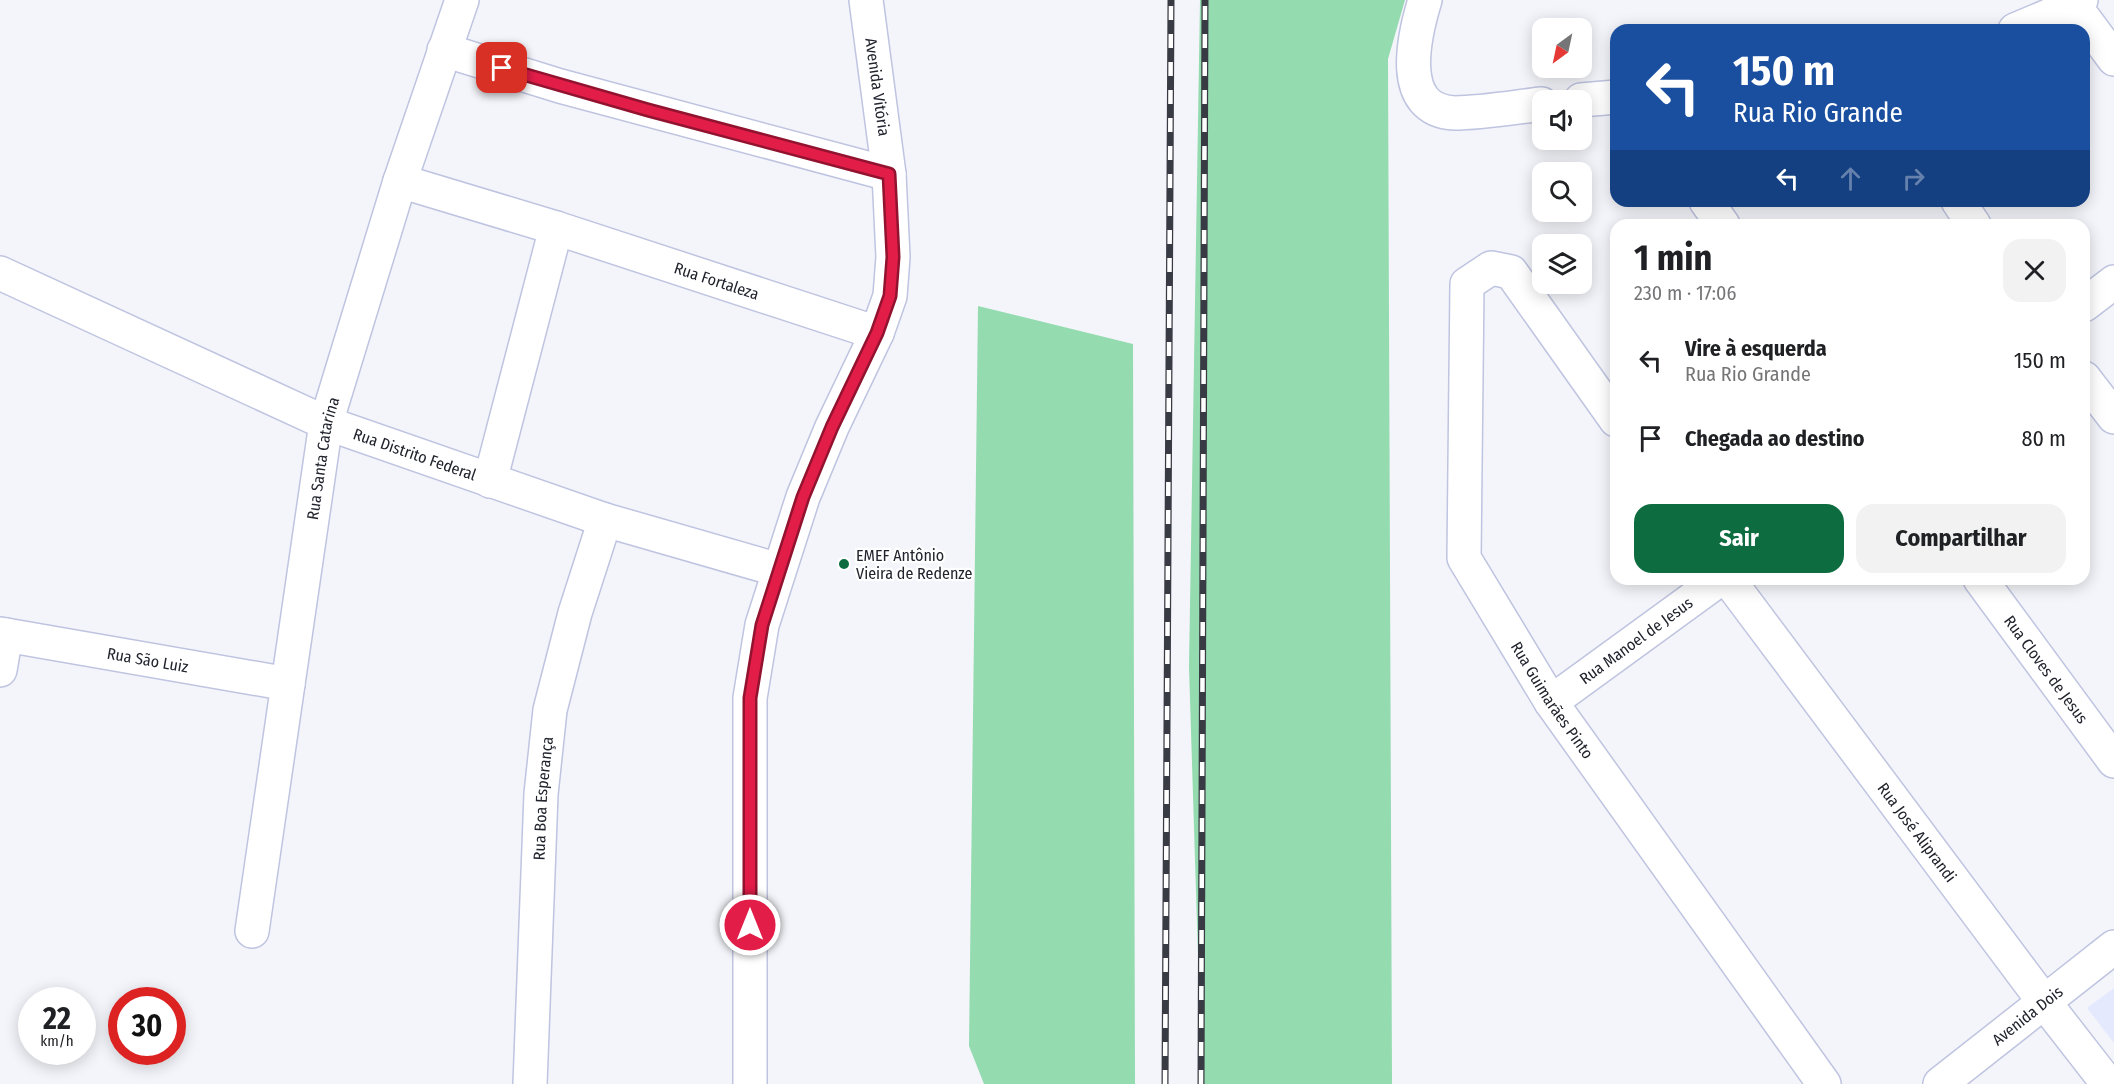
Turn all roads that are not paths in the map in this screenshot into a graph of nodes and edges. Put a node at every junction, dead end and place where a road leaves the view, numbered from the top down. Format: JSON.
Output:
{"nodes":[{"id":1,"x":462,"y":0,"type":"edge"},
{"id":2,"x":866,"y":0,"type":"edge"},
{"id":3,"x":1425,"y":0,"type":"edge"},
{"id":4,"x":2077,"y":3,"type":"edge"},
{"id":5,"x":2029,"y":24,"type":"edge"},
{"id":6,"x":444,"y":50,"type":"junction"},
{"id":7,"x":2114,"y":59,"type":"edge"},
{"id":8,"x":1610,"y":98,"type":"edge"},
{"id":9,"x":1592,"y":99,"type":"edge"},
{"id":10,"x":1532,"y":105,"type":"edge"},
{"id":11,"x":889,"y":174,"type":"junction"},
{"id":12,"x":400,"y":181,"type":"junction"},
{"id":13,"x":556,"y":228,"type":"junction"},
{"id":14,"x":0,"y":273,"type":"edge"},
{"id":15,"x":2114,"y":282,"type":"edge"},
{"id":16,"x":2090,"y":300,"type":"edge"},
{"id":17,"x":877,"y":333,"type":"junction"},
{"id":18,"x":2090,"y":386,"type":"edge"},
{"id":19,"x":1610,"y":411,"type":"edge"},
{"id":20,"x":2114,"y":417,"type":"edge"},
{"id":21,"x":326,"y":423,"type":"junction"},
{"id":22,"x":490,"y":481,"type":"junction"},
{"id":23,"x":605,"y":520,"type":"junction"},
{"id":24,"x":779,"y":570,"type":"junction"},
{"id":25,"x":1712,"y":585,"type":"edge"},
{"id":26,"x":1732,"y":585,"type":"edge"},
{"id":27,"x":1984,"y":585,"type":"edge"},
{"id":28,"x":3,"y":635,"type":"edge"},
{"id":29,"x":0,"y":670,"type":"edge"},
{"id":30,"x":288,"y":684,"type":"junction"},
{"id":31,"x":1551,"y":702,"type":"junction"},
{"id":32,"x":2114,"y":761,"type":"edge"},
{"id":33,"x":252,"y":932,"type":"dead end"},
{"id":34,"x":2114,"y":947,"type":"edge"},
{"id":35,"x":2045,"y":1003,"type":"junction"},
{"id":36,"x":530,"y":1084,"type":"edge"},
{"id":37,"x":750,"y":1084,"type":"edge"},
{"id":38,"x":1824,"y":1084,"type":"edge"},
{"id":39,"x":1940,"y":1084,"type":"edge"},
{"id":40,"x":2109,"y":1084,"type":"edge"}],
"edges":[{"from":1,"to":6,"type":"street","name":"Rua Santa Catarina"},
{"from":2,"to":11,"type":"street","name":"Avenida Vitória"},
{"from":3,"to":10,"type":"street"},
{"from":4,"to":5,"type":"street"},
{"from":4,"to":7,"type":"street"},
{"from":6,"to":11,"type":"street"},
{"from":6,"to":12,"type":"street","name":"Rua Santa Catarina"},
{"from":8,"to":9,"type":"street"},
{"from":11,"to":17,"type":"street","name":"Avenida Vitória"},
{"from":12,"to":13,"type":"street","name":"Rua Fortaleza"},
{"from":12,"to":21,"type":"street","name":"Rua Santa Catarina"},
{"from":13,"to":17,"type":"street","name":"Rua Fortaleza"},
{"from":13,"to":22,"type":"street"},
{"from":14,"to":21,"type":"street","name":"Rua Distrito Federal"},
{"from":15,"to":16,"type":"street"},
{"from":17,"to":24,"type":"street","name":"Avenida Vitória"},
{"from":18,"to":20,"type":"street"},
{"from":19,"to":31,"type":"street","name":"Rua Guimarães Pinto"},
{"from":21,"to":22,"type":"street","name":"Rua Distrito Federal"},
{"from":21,"to":30,"type":"street","name":"Rua Santa Catarina"},
{"from":22,"to":23,"type":"street","name":"Rua Distrito Federal"},
{"from":23,"to":24,"type":"street","name":"Rua Distrito Federal"},
{"from":23,"to":36,"type":"street","name":"Rua Boa Esperança"},
{"from":24,"to":37,"type":"street","name":"Avenida Vitória"},
{"from":25,"to":31,"type":"street","name":"Rua Manoel de Jesus"},
{"from":26,"to":35,"type":"street","name":"Rua José Aliprandi"},
{"from":27,"to":32,"type":"street","name":"Rua Cloves de Jesus"},
{"from":28,"to":29,"type":"street","name":"Rua São Luiz"},
{"from":28,"to":30,"type":"street","name":"Rua São Luiz"},
{"from":30,"to":33,"type":"street","name":"Rua Santa Catarina"},
{"from":31,"to":38,"type":"street","name":"Rua Guimarães Pinto"},
{"from":34,"to":35,"type":"street","name":"Avenida Dois"},
{"from":35,"to":39,"type":"street","name":"Avenida Dois"},
{"from":35,"to":40,"type":"street","name":"Rua José Aliprandi"}]}
